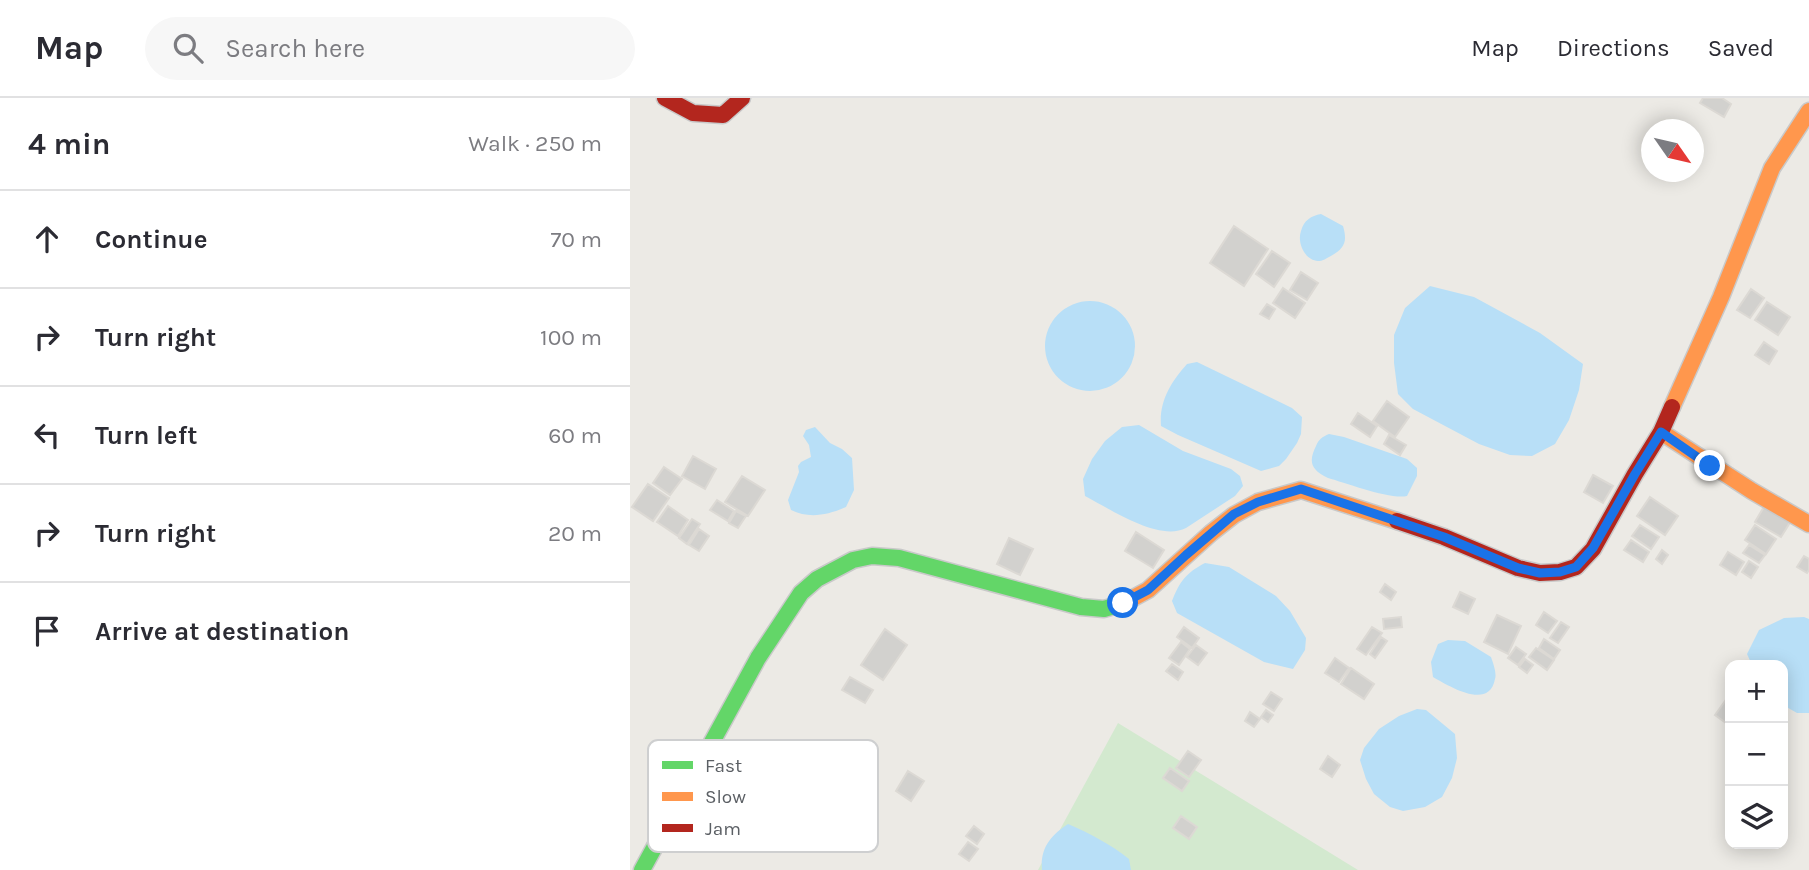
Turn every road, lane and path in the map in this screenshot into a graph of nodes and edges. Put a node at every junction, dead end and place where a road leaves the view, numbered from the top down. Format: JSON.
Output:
{"nodes":[{"id":1,"x":665,"y":98,"type":"edge"},
{"id":2,"x":742,"y":98,"type":"edge"},
{"id":3,"x":1809,"y":111,"type":"edge"},
{"id":4,"x":1661,"y":432,"type":"junction"},
{"id":5,"x":1809,"y":523,"type":"edge"},
{"id":6,"x":713,"y":740,"type":"edge"},
{"id":7,"x":652,"y":852,"type":"edge"},
{"id":8,"x":642,"y":870,"type":"edge"}],
"edges":[{"from":1,"to":2,"type":"street"},
{"from":3,"to":4,"type":"street"},
{"from":4,"to":5,"type":"street"},
{"from":4,"to":6,"type":"street"},
{"from":7,"to":8,"type":"street"}]}
